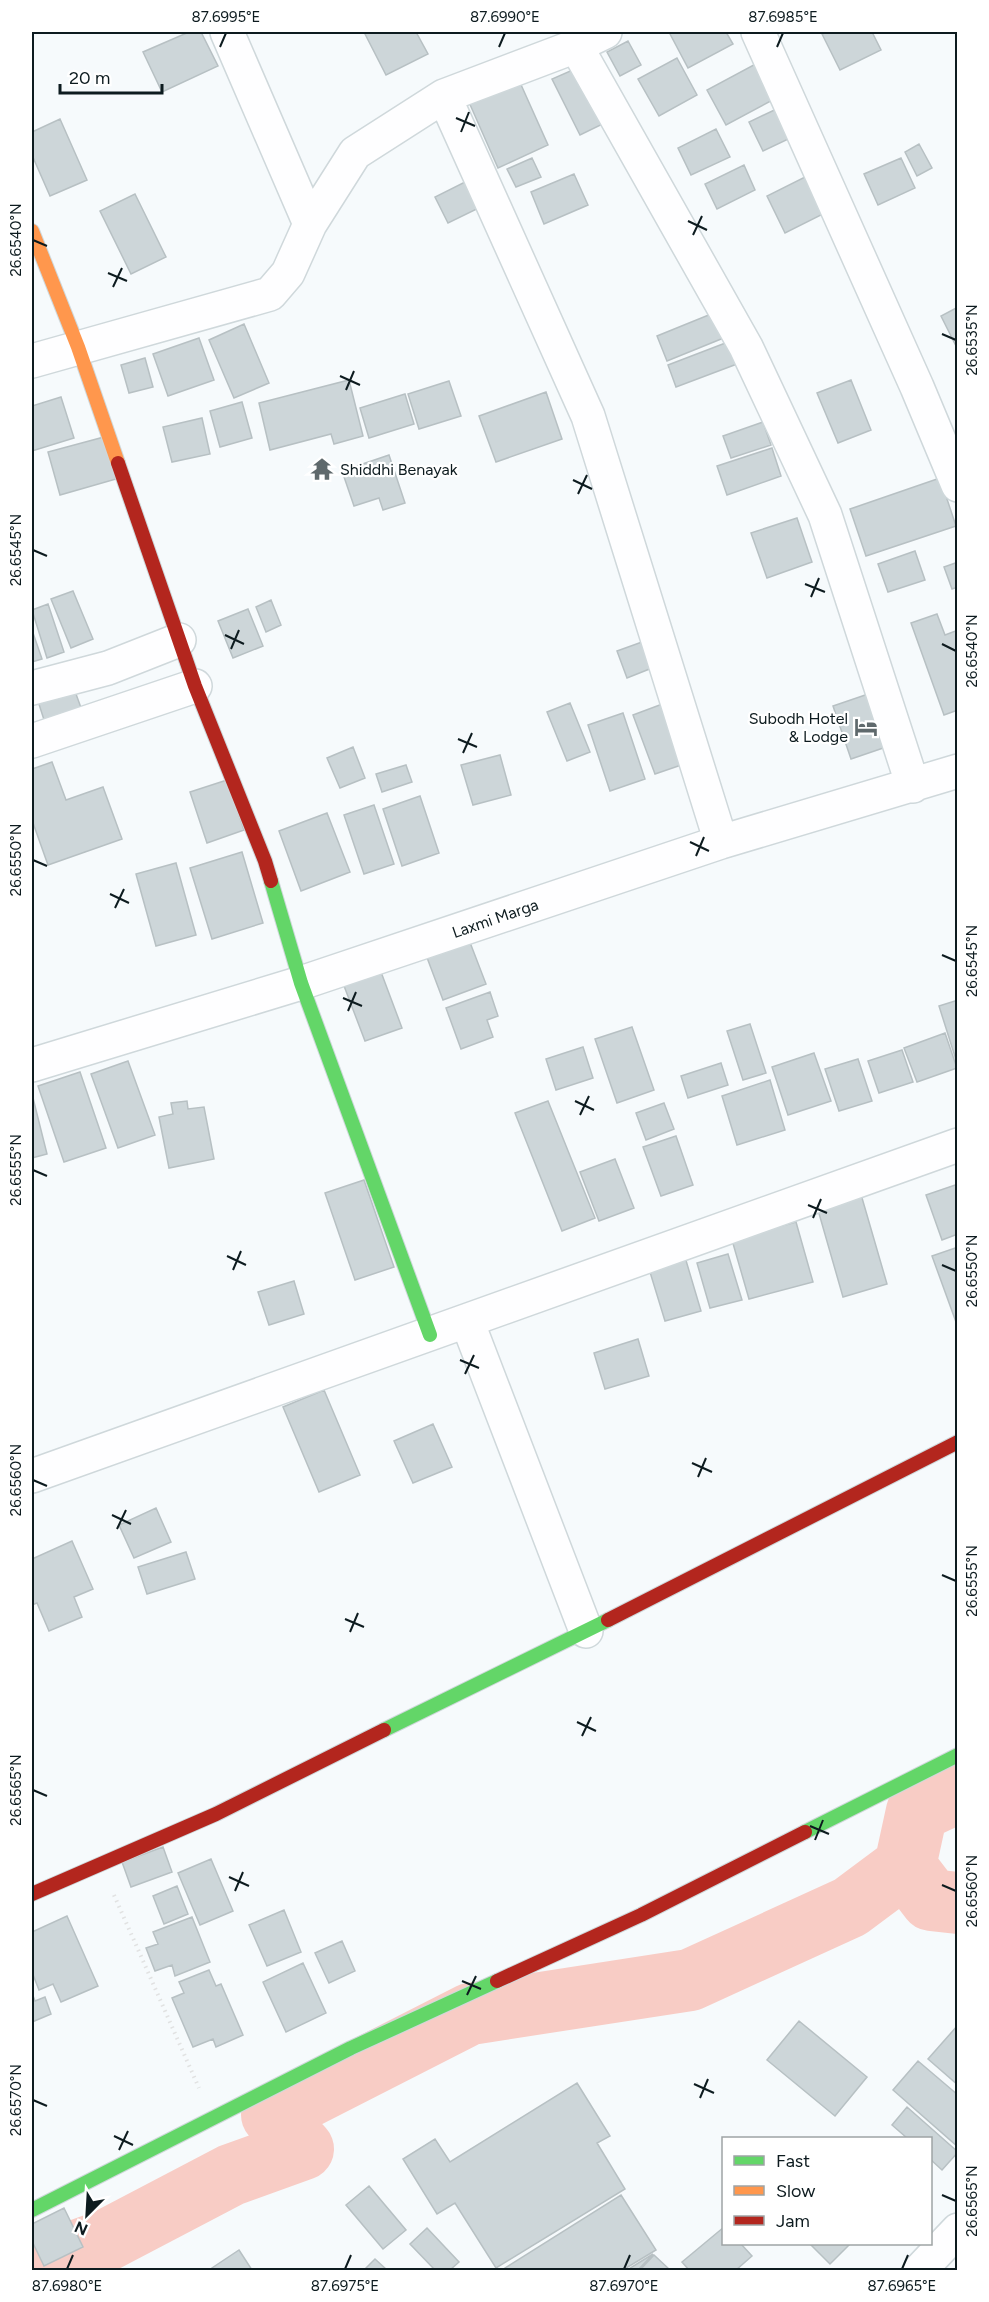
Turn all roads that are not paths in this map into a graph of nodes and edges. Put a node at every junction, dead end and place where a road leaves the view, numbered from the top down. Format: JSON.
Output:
{"nodes":[{"id":1,"x":226,"y":32,"type":"edge"},
{"id":2,"x":605,"y":32,"type":"edge"},
{"id":3,"x":758,"y":32,"type":"edge"},
{"id":4,"x":557,"y":44,"type":"edge"},
{"id":5,"x":444,"y":96,"type":"junction"},
{"id":6,"x":310,"y":224,"type":"junction"},
{"id":7,"x":32,"y":231,"type":"edge"},
{"id":8,"x":78,"y":347,"type":"junction"},
{"id":9,"x":32,"y":361,"type":"edge"},
{"id":10,"x":957,"y":485,"type":"edge"},
{"id":11,"x":179,"y":639,"type":"junction"},
{"id":12,"x":195,"y":686,"type":"junction"},
{"id":13,"x":32,"y":688,"type":"edge"},
{"id":14,"x":32,"y":741,"type":"edge"},
{"id":15,"x":957,"y":771,"type":"edge"},
{"id":16,"x":912,"y":786,"type":"junction"},
{"id":17,"x":721,"y":842,"type":"junction"},
{"id":18,"x":301,"y":983,"type":"junction"},
{"id":19,"x":32,"y":1065,"type":"edge"},
{"id":20,"x":957,"y":1145,"type":"edge"},
{"id":21,"x":467,"y":1321,"type":"junction"},
{"id":22,"x":430,"y":1335,"type":"junction"},
{"id":23,"x":957,"y":1442,"type":"edge"},
{"id":24,"x":32,"y":1476,"type":"edge"},
{"id":25,"x":586,"y":1631,"type":"junction"},
{"id":26,"x":957,"y":1755,"type":"edge"},
{"id":27,"x":32,"y":1894,"type":"edge"},
{"id":28,"x":32,"y":2210,"type":"edge"},
{"id":29,"x":957,"y":2230,"type":"edge"},
{"id":30,"x":920,"y":2271,"type":"edge"}],
"edges":[{"from":1,"to":6,"type":"street"},
{"from":2,"to":4,"type":"street"},
{"from":3,"to":10,"type":"street"},
{"from":4,"to":5,"type":"street"},
{"from":4,"to":16,"type":"street"},
{"from":5,"to":6,"type":"street"},
{"from":5,"to":17,"type":"street"},
{"from":6,"to":8,"type":"street"},
{"from":7,"to":8,"type":"street"},
{"from":8,"to":9,"type":"street"},
{"from":8,"to":11,"type":"street"},
{"from":11,"to":12,"type":"street"},
{"from":11,"to":13,"type":"street"},
{"from":12,"to":14,"type":"street"},
{"from":12,"to":18,"type":"street"},
{"from":15,"to":16,"type":"street","name":"Laxmi Marga"},
{"from":16,"to":17,"type":"street","name":"Laxmi Marga"},
{"from":17,"to":18,"type":"street","name":"Laxmi Marga"},
{"from":18,"to":19,"type":"street","name":"Laxmi Marga"},
{"from":18,"to":22,"type":"street"},
{"from":20,"to":21,"type":"street"},
{"from":21,"to":22,"type":"street"},
{"from":21,"to":25,"type":"street"},
{"from":22,"to":24,"type":"street"},
{"from":23,"to":25,"type":"street"},
{"from":25,"to":27,"type":"street"},
{"from":26,"to":28,"type":"street"},
{"from":29,"to":30,"type":"street"}]}
